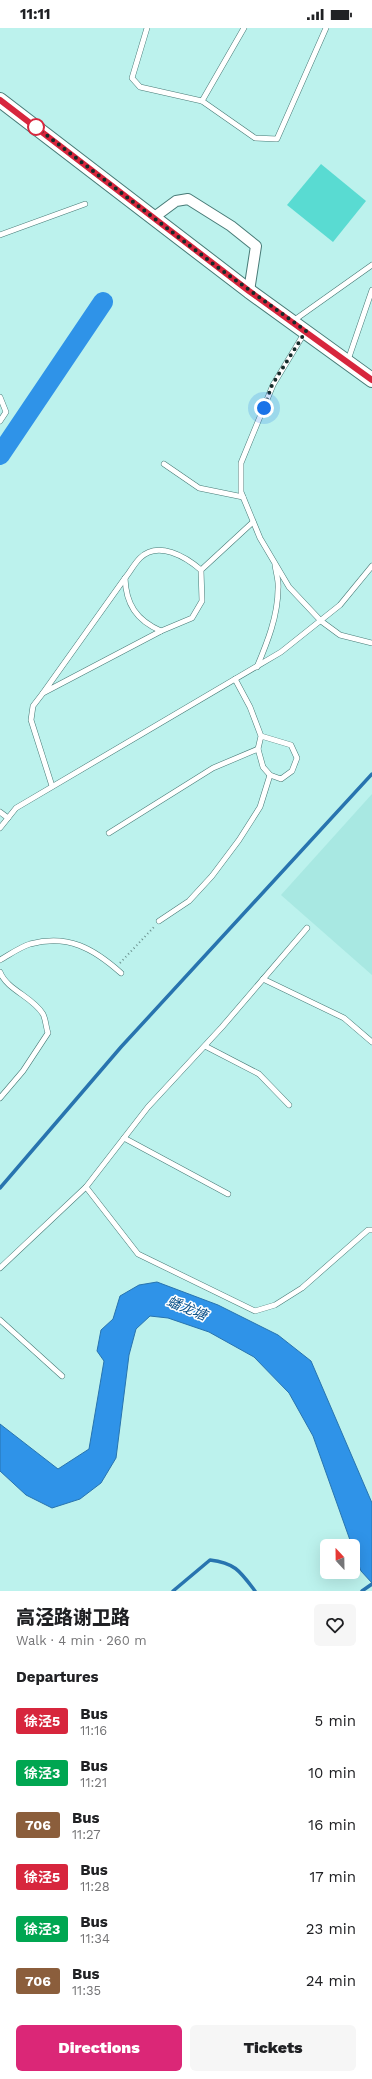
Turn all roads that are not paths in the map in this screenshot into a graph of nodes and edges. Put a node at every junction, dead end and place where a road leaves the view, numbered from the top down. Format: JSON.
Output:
{"nodes":[{"id":1,"x":147,"y":28,"type":"edge"},
{"id":2,"x":244,"y":28,"type":"edge"},
{"id":3,"x":326,"y":28,"type":"edge"},
{"id":4,"x":0,"y":100,"type":"edge"},
{"id":5,"x":202,"y":101,"type":"junction"},
{"id":6,"x":85,"y":204,"type":"dead end"},
{"id":7,"x":154,"y":218,"type":"junction"},
{"id":8,"x":0,"y":235,"type":"edge"},
{"id":9,"x":372,"y":265,"type":"edge"},
{"id":10,"x":372,"y":290,"type":"edge"},
{"id":11,"x":249,"y":291,"type":"junction"},
{"id":12,"x":292,"y":321,"type":"junction"},
{"id":13,"x":306,"y":331,"type":"junction"},
{"id":14,"x":347,"y":361,"type":"junction"},
{"id":15,"x":372,"y":380,"type":"edge"},
{"id":16,"x":0,"y":397,"type":"edge"},
{"id":17,"x":0,"y":421,"type":"edge"},
{"id":18,"x":164,"y":464,"type":"dead end"},
{"id":19,"x":243,"y":497,"type":"junction"},
{"id":20,"x":253,"y":522,"type":"junction"},
{"id":21,"x":274,"y":562,"type":"junction"},
{"id":22,"x":372,"y":566,"type":"edge"},
{"id":23,"x":201,"y":570,"type":"junction"},
{"id":24,"x":125,"y":578,"type":"junction"},
{"id":25,"x":321,"y":621,"type":"junction"},
{"id":26,"x":160,"y":631,"type":"junction"},
{"id":27,"x":372,"y":643,"type":"edge"},
{"id":28,"x":257,"y":667,"type":"junction"},
{"id":29,"x":235,"y":680,"type":"junction"},
{"id":30,"x":43,"y":694,"type":"junction"},
{"id":31,"x":261,"y":736,"type":"junction"},
{"id":32,"x":258,"y":749,"type":"junction"},
{"id":33,"x":270,"y":775,"type":"junction"},
{"id":34,"x":52,"y":786,"type":"junction"},
{"id":35,"x":0,"y":812,"type":"edge"},
{"id":36,"x":8,"y":818,"type":"junction"},
{"id":37,"x":0,"y":828,"type":"edge"},
{"id":38,"x":110,"y":833,"type":"dead end"},
{"id":39,"x":160,"y":921,"type":"road end"},
{"id":40,"x":306,"y":928,"type":"dead end"},
{"id":41,"x":0,"y":960,"type":"edge"},
{"id":42,"x":0,"y":972,"type":"edge"},
{"id":43,"x":121,"y":973,"type":"dead end"},
{"id":44,"x":263,"y":979,"type":"junction"},
{"id":45,"x":372,"y":1042,"type":"edge"},
{"id":46,"x":205,"y":1046,"type":"junction"},
{"id":47,"x":0,"y":1098,"type":"edge"},
{"id":48,"x":290,"y":1105,"type":"dead end"},
{"id":49,"x":124,"y":1138,"type":"junction"},
{"id":50,"x":86,"y":1187,"type":"junction"},
{"id":51,"x":228,"y":1194,"type":"dead end"},
{"id":52,"x":372,"y":1230,"type":"edge"},
{"id":53,"x":0,"y":1268,"type":"edge"},
{"id":54,"x":0,"y":1320,"type":"edge"},
{"id":55,"x":62,"y":1376,"type":"dead end"}],
"edges":[{"from":1,"to":5,"type":"lane"},
{"from":2,"to":5,"type":"lane"},
{"from":3,"to":5,"type":"lane"},
{"from":4,"to":7,"type":"main road"},
{"from":6,"to":8,"type":"lane"},
{"from":7,"to":11,"type":"main road"},
{"from":7,"to":11,"type":"street"},
{"from":9,"to":12,"type":"lane"},
{"from":10,"to":14,"type":"lane"},
{"from":11,"to":12,"type":"main road"},
{"from":12,"to":13,"type":"main road"},
{"from":13,"to":14,"type":"main road"},
{"from":13,"to":19,"type":"lane"},
{"from":14,"to":15,"type":"main road"},
{"from":16,"to":17,"type":"lane"},
{"from":18,"to":19,"type":"lane"},
{"from":19,"to":20,"type":"lane"},
{"from":20,"to":21,"type":"lane"},
{"from":20,"to":23,"type":"lane"},
{"from":21,"to":25,"type":"lane"},
{"from":21,"to":28,"type":"lane"},
{"from":22,"to":25,"type":"lane"},
{"from":23,"to":24,"type":"lane"},
{"from":23,"to":26,"type":"lane"},
{"from":24,"to":26,"type":"lane"},
{"from":24,"to":30,"type":"lane"},
{"from":25,"to":27,"type":"lane"},
{"from":25,"to":28,"type":"lane"},
{"from":26,"to":30,"type":"lane"},
{"from":28,"to":29,"type":"lane"},
{"from":29,"to":31,"type":"lane"},
{"from":29,"to":34,"type":"lane"},
{"from":30,"to":34,"type":"lane"},
{"from":31,"to":32,"type":"lane"},
{"from":31,"to":33,"type":"lane"},
{"from":32,"to":33,"type":"lane"},
{"from":32,"to":38,"type":"lane"},
{"from":33,"to":39,"type":"lane"},
{"from":34,"to":36,"type":"lane"},
{"from":35,"to":36,"type":"lane"},
{"from":36,"to":37,"type":"lane"},
{"from":40,"to":44,"type":"lane"},
{"from":41,"to":43,"type":"lane"},
{"from":42,"to":47,"type":"lane"},
{"from":44,"to":45,"type":"lane"},
{"from":44,"to":46,"type":"lane"},
{"from":46,"to":48,"type":"lane"},
{"from":46,"to":49,"type":"lane"},
{"from":49,"to":50,"type":"lane"},
{"from":49,"to":51,"type":"lane"},
{"from":50,"to":52,"type":"lane"},
{"from":50,"to":53,"type":"lane"},
{"from":54,"to":55,"type":"lane"}]}
